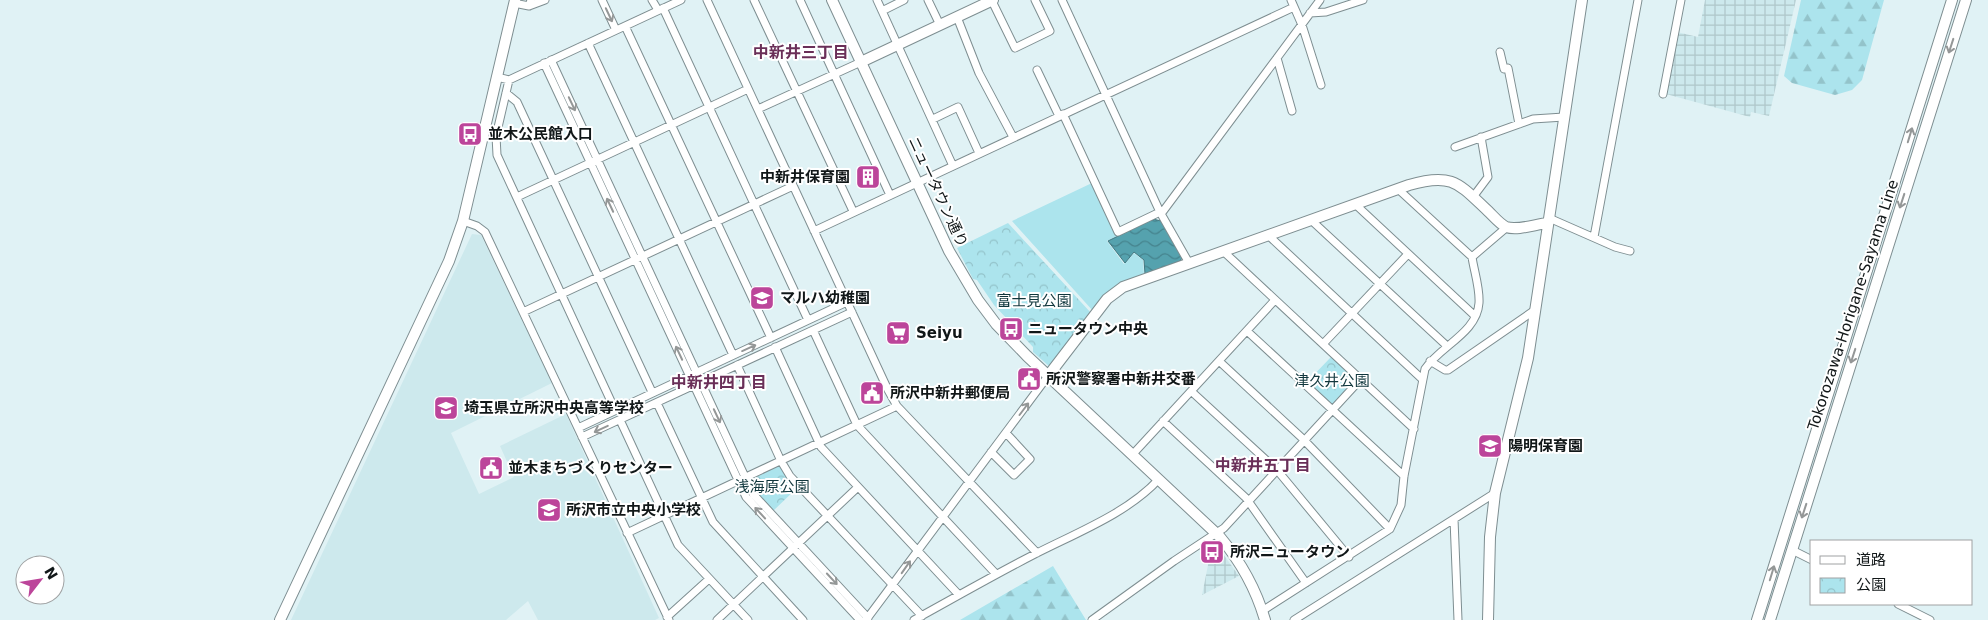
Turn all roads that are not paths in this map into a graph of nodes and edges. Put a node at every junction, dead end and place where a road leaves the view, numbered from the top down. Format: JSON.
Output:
{"nodes":[{"id":1,"x":545,"y":0,"type":"edge"},
{"id":2,"x":602,"y":0,"type":"edge"},
{"id":3,"x":652,"y":0,"type":"edge"},
{"id":4,"x":681,"y":0,"type":"edge"},
{"id":5,"x":707,"y":0,"type":"edge"},
{"id":6,"x":754,"y":0,"type":"edge"},
{"id":7,"x":800,"y":0,"type":"edge"},
{"id":8,"x":832,"y":0,"type":"edge"},
{"id":9,"x":877,"y":0,"type":"edge"},
{"id":10,"x":904,"y":0,"type":"edge"},
{"id":11,"x":928,"y":0,"type":"edge"},
{"id":12,"x":992,"y":0,"type":"edge"},
{"id":13,"x":1035,"y":0,"type":"edge"},
{"id":14,"x":1062,"y":0,"type":"edge"},
{"id":15,"x":1320,"y":0,"type":"edge"},
{"id":16,"x":1363,"y":0,"type":"edge"},
{"id":17,"x":1582,"y":0,"type":"edge"},
{"id":18,"x":1638,"y":0,"type":"edge"},
{"id":19,"x":1681,"y":0,"type":"edge"},
{"id":20,"x":1952,"y":0,"type":"edge"},
{"id":21,"x":1966,"y":0,"type":"edge"},
{"id":22,"x":514,"y":2,"type":"edge"},
{"id":23,"x":530,"y":3,"type":"edge"},
{"id":24,"x":1292,"y":3,"type":"edge"},
{"id":25,"x":660,"y":9,"type":"junction"},
{"id":26,"x":882,"y":11,"type":"junction"},
{"id":27,"x":1310,"y":13,"type":"junction"},
{"id":28,"x":957,"y":17,"type":"junction"},
{"id":29,"x":940,"y":25,"type":"junction"},
{"id":30,"x":1302,"y":25,"type":"junction"},
{"id":31,"x":625,"y":26,"type":"junction"},
{"id":32,"x":616,"y":30,"type":"junction"},
{"id":33,"x":588,"y":43,"type":"junction"},
{"id":34,"x":898,"y":45,"type":"junction"},
{"id":35,"x":1500,"y":52,"type":"dead end"},
{"id":36,"x":1277,"y":58,"type":"junction"},
{"id":37,"x":548,"y":61,"type":"junction"},
{"id":38,"x":861,"y":62,"type":"junction"},
{"id":39,"x":1037,"y":70,"type":"dead end"},
{"id":40,"x":835,"y":74,"type":"junction"},
{"id":41,"x":497,"y":77,"type":"junction"},
{"id":42,"x":509,"y":80,"type":"junction"},
{"id":43,"x":1321,"y":85,"type":"dead end"},
{"id":44,"x":748,"y":90,"type":"junction"},
{"id":45,"x":796,"y":92,"type":"junction"},
{"id":46,"x":506,"y":93,"type":"junction"},
{"id":47,"x":1106,"y":94,"type":"junction"},
{"id":48,"x":1664,"y":94,"type":"dead end"},
{"id":49,"x":709,"y":108,"type":"junction"},
{"id":50,"x":758,"y":109,"type":"junction"},
{"id":51,"x":1292,"y":111,"type":"dead end"},
{"id":52,"x":1061,"y":115,"type":"junction"},
{"id":53,"x":1564,"y":117,"type":"junction"},
{"id":54,"x":933,"y":120,"type":"junction"},
{"id":55,"x":1519,"y":124,"type":"junction"},
{"id":56,"x":671,"y":125,"type":"junction"},
{"id":57,"x":1014,"y":137,"type":"junction"},
{"id":58,"x":1481,"y":137,"type":"junction"},
{"id":59,"x":634,"y":142,"type":"junction"},
{"id":60,"x":1455,"y":147,"type":"dead end"},
{"id":61,"x":979,"y":153,"type":"junction"},
{"id":62,"x":594,"y":161,"type":"junction"},
{"id":63,"x":953,"y":166,"type":"junction"},
{"id":64,"x":554,"y":180,"type":"junction"},
{"id":65,"x":917,"y":182,"type":"junction"},
{"id":66,"x":794,"y":186,"type":"junction"},
{"id":67,"x":1398,"y":189,"type":"junction"},
{"id":68,"x":890,"y":195,"type":"junction"},
{"id":69,"x":517,"y":197,"type":"junction"},
{"id":70,"x":1473,"y":197,"type":"junction"},
{"id":71,"x":1355,"y":204,"type":"junction"},
{"id":72,"x":754,"y":205,"type":"junction"},
{"id":73,"x":853,"y":211,"type":"junction"},
{"id":74,"x":1160,"y":213,"type":"junction"},
{"id":75,"x":1310,"y":220,"type":"junction"},
{"id":76,"x":1549,"y":220,"type":"junction"},
{"id":77,"x":463,"y":221,"type":"junction"},
{"id":78,"x":717,"y":222,"type":"junction"},
{"id":79,"x":1507,"y":227,"type":"junction"},
{"id":80,"x":814,"y":230,"type":"junction"},
{"id":81,"x":1268,"y":235,"type":"junction"},
{"id":82,"x":1594,"y":237,"type":"junction"},
{"id":83,"x":680,"y":240,"type":"junction"},
{"id":84,"x":1223,"y":251,"type":"junction"},
{"id":85,"x":1630,"y":251,"type":"dead end"},
{"id":86,"x":1408,"y":254,"type":"junction"},
{"id":87,"x":1472,"y":257,"type":"junction"},
{"id":88,"x":639,"y":258,"type":"junction"},
{"id":89,"x":1189,"y":262,"type":"junction"},
{"id":90,"x":599,"y":277,"type":"junction"},
{"id":91,"x":1379,"y":284,"type":"junction"},
{"id":92,"x":562,"y":294,"type":"junction"},
{"id":93,"x":1275,"y":300,"type":"junction"},
{"id":94,"x":847,"y":302,"type":"junction"},
{"id":95,"x":1535,"y":310,"type":"junction"},
{"id":96,"x":523,"y":312,"type":"junction"},
{"id":97,"x":852,"y":312,"type":"junction"},
{"id":98,"x":1351,"y":314,"type":"junction"},
{"id":99,"x":1475,"y":316,"type":"junction"},
{"id":100,"x":808,"y":320,"type":"junction"},
{"id":101,"x":813,"y":330,"type":"junction"},
{"id":102,"x":1247,"y":331,"type":"junction"},
{"id":103,"x":771,"y":338,"type":"junction"},
{"id":104,"x":1323,"y":344,"type":"junction"},
{"id":105,"x":1447,"y":346,"type":"junction"},
{"id":106,"x":775,"y":347,"type":"junction"},
{"id":107,"x":733,"y":355,"type":"junction"},
{"id":108,"x":1219,"y":361,"type":"junction"},
{"id":109,"x":1430,"y":361,"type":"junction"},
{"id":110,"x":737,"y":365,"type":"junction"},
{"id":111,"x":693,"y":374,"type":"junction"},
{"id":112,"x":1048,"y":376,"type":"junction"},
{"id":113,"x":1422,"y":379,"type":"junction"},
{"id":114,"x":1360,"y":380,"type":"junction"},
{"id":115,"x":697,"y":383,"type":"junction"},
{"id":116,"x":1191,"y":391,"type":"junction"},
{"id":117,"x":652,"y":392,"type":"junction"},
{"id":118,"x":657,"y":403,"type":"junction"},
{"id":119,"x":898,"y":406,"type":"junction"},
{"id":120,"x":615,"y":410,"type":"junction"},
{"id":121,"x":1333,"y":410,"type":"junction"},
{"id":122,"x":620,"y":420,"type":"junction"},
{"id":123,"x":1163,"y":421,"type":"junction"},
{"id":124,"x":857,"y":425,"type":"junction"},
{"id":125,"x":578,"y":428,"type":"junction"},
{"id":126,"x":1414,"y":429,"type":"junction"},
{"id":127,"x":1006,"y":433,"type":"junction"},
{"id":128,"x":582,"y":438,"type":"junction"},
{"id":129,"x":1305,"y":440,"type":"junction"},
{"id":130,"x":819,"y":443,"type":"junction"},
{"id":131,"x":992,"y":452,"type":"junction"},
{"id":132,"x":1133,"y":454,"type":"junction"},
{"id":133,"x":781,"y":461,"type":"junction"},
{"id":134,"x":1277,"y":470,"type":"junction"},
{"id":135,"x":1404,"y":476,"type":"junction"},
{"id":136,"x":742,"y":479,"type":"junction"},
{"id":137,"x":1159,"y":479,"type":"junction"},
{"id":138,"x":969,"y":482,"type":"junction"},
{"id":139,"x":858,"y":487,"type":"junction"},
{"id":140,"x":1495,"y":493,"type":"junction"},
{"id":141,"x":701,"y":498,"type":"junction"},
{"id":142,"x":1248,"y":501,"type":"junction"},
{"id":143,"x":665,"y":515,"type":"junction"},
{"id":144,"x":828,"y":516,"type":"junction"},
{"id":145,"x":943,"y":517,"type":"junction"},
{"id":146,"x":1454,"y":519,"type":"junction"},
{"id":147,"x":1390,"y":529,"type":"junction"},
{"id":148,"x":627,"y":533,"type":"junction"},
{"id":149,"x":1216,"y":533,"type":"junction"},
{"id":150,"x":796,"y":546,"type":"junction"},
{"id":151,"x":917,"y":550,"type":"junction"},
{"id":152,"x":1792,"y":550,"type":"junction"},
{"id":153,"x":1037,"y":553,"type":"junction"},
{"id":154,"x":1348,"y":557,"type":"junction"},
{"id":155,"x":1810,"y":559,"type":"edge"},
{"id":156,"x":996,"y":574,"type":"junction"},
{"id":157,"x":763,"y":576,"type":"junction"},
{"id":158,"x":709,"y":579,"type":"junction"},
{"id":159,"x":1306,"y":583,"type":"junction"},
{"id":160,"x":893,"y":585,"type":"junction"},
{"id":161,"x":959,"y":595,"type":"junction"},
{"id":162,"x":733,"y":605,"type":"junction"},
{"id":163,"x":1900,"y":605,"type":"edge"},
{"id":164,"x":922,"y":616,"type":"junction"},
{"id":165,"x":1263,"y":616,"type":"edge"},
{"id":166,"x":668,"y":618,"type":"edge"},
{"id":167,"x":867,"y":619,"type":"edge"},
{"id":168,"x":280,"y":620,"type":"edge"},
{"id":169,"x":717,"y":620,"type":"edge"},
{"id":170,"x":748,"y":620,"type":"edge"},
{"id":171,"x":804,"y":620,"type":"edge"},
{"id":172,"x":860,"y":620,"type":"edge"},
{"id":173,"x":914,"y":620,"type":"edge"},
{"id":174,"x":1092,"y":620,"type":"edge"},
{"id":175,"x":1294,"y":620,"type":"edge"},
{"id":176,"x":1458,"y":620,"type":"edge"},
{"id":177,"x":1488,"y":620,"type":"edge"},
{"id":178,"x":1757,"y":620,"type":"edge"},
{"id":179,"x":1770,"y":620,"type":"edge"},
{"id":180,"x":1930,"y":620,"type":"edge"}],
"edges":[{"from":1,"to":23,"type":"street"},
{"from":2,"to":32,"type":"street","one_way":true},
{"from":3,"to":25,"type":"street"},
{"from":4,"to":25,"type":"street"},
{"from":5,"to":44,"type":"street"},
{"from":6,"to":45,"type":"street"},
{"from":7,"to":40,"type":"street"},
{"from":8,"to":38,"type":"street","name":"ニュータウン通り"},
{"from":9,"to":26,"type":"street"},
{"from":10,"to":26,"type":"street"},
{"from":11,"to":29,"type":"street"},
{"from":12,"to":13,"type":"street"},
{"from":12,"to":28,"type":"street"},
{"from":14,"to":47,"type":"street"},
{"from":15,"to":27,"type":"street"},
{"from":16,"to":27,"type":"street"},
{"from":17,"to":53,"type":"street"},
{"from":18,"to":82,"type":"street"},
{"from":19,"to":48,"type":"street"},
{"from":178,"to":20,"type":"street","name":"Tokorozawa-Horigane-Sayama Line","one_way":true},
{"from":21,"to":152,"type":"street","name":"Tokorozawa-Horigane-Sayama Line","one_way":true},
{"from":22,"to":23,"type":"street"},
{"from":22,"to":41,"type":"street"},
{"from":24,"to":30,"type":"street"},
{"from":24,"to":47,"type":"street"},
{"from":25,"to":31,"type":"street"},
{"from":25,"to":49,"type":"street"},
{"from":26,"to":34,"type":"street"},
{"from":27,"to":30,"type":"street"},
{"from":28,"to":29,"type":"street"},
{"from":28,"to":57,"type":"street"},
{"from":29,"to":34,"type":"street"},
{"from":30,"to":36,"type":"street"},
{"from":30,"to":43,"type":"street"},
{"from":31,"to":32,"type":"street"},
{"from":31,"to":56,"type":"street"},
{"from":32,"to":33,"type":"street"},
{"from":33,"to":37,"type":"street"},
{"from":33,"to":59,"type":"street"},
{"from":34,"to":38,"type":"street"},
{"from":34,"to":54,"type":"street"},
{"from":35,"to":55,"type":"street"},
{"from":36,"to":51,"type":"street"},
{"from":36,"to":74,"type":"street"},
{"from":37,"to":42,"type":"street"},
{"from":37,"to":62,"type":"street"},
{"from":38,"to":40,"type":"street"},
{"from":38,"to":65,"type":"street","name":"ニュータウン通り"},
{"from":39,"to":52,"type":"street"},
{"from":40,"to":45,"type":"street"},
{"from":40,"to":68,"type":"street"},
{"from":41,"to":42,"type":"street"},
{"from":41,"to":77,"type":"street"},
{"from":42,"to":46,"type":"street"},
{"from":44,"to":49,"type":"street"},
{"from":44,"to":50,"type":"street"},
{"from":45,"to":50,"type":"street"},
{"from":45,"to":73,"type":"street"},
{"from":46,"to":64,"type":"street"},
{"from":46,"to":69,"type":"street"},
{"from":47,"to":52,"type":"street"},
{"from":47,"to":74,"type":"street"},
{"from":49,"to":56,"type":"street"},
{"from":49,"to":72,"type":"street"},
{"from":50,"to":66,"type":"street"},
{"from":52,"to":57,"type":"street"},
{"from":52,"to":74,"type":"street"},
{"from":53,"to":55,"type":"street"},
{"from":53,"to":76,"type":"street"},
{"from":54,"to":61,"type":"street"},
{"from":54,"to":63,"type":"street"},
{"from":55,"to":58,"type":"street"},
{"from":56,"to":59,"type":"street"},
{"from":56,"to":78,"type":"street"},
{"from":57,"to":61,"type":"street"},
{"from":58,"to":60,"type":"street"},
{"from":58,"to":70,"type":"street"},
{"from":59,"to":62,"type":"street"},
{"from":59,"to":83,"type":"street"},
{"from":61,"to":63,"type":"street"},
{"from":62,"to":64,"type":"street"},
{"from":62,"to":88,"type":"street"},
{"from":63,"to":65,"type":"street"},
{"from":64,"to":69,"type":"street"},
{"from":64,"to":90,"type":"street"},
{"from":65,"to":68,"type":"street"},
{"from":65,"to":112,"type":"street","name":"ニュータウン通り"},
{"from":66,"to":72,"type":"street"},
{"from":66,"to":80,"type":"street"},
{"from":67,"to":70,"type":"street"},
{"from":67,"to":71,"type":"street"},
{"from":67,"to":87,"type":"street"},
{"from":68,"to":73,"type":"street"},
{"from":69,"to":92,"type":"street"},
{"from":70,"to":79,"type":"street"},
{"from":71,"to":75,"type":"street"},
{"from":71,"to":86,"type":"street"},
{"from":72,"to":78,"type":"street"},
{"from":72,"to":100,"type":"street"},
{"from":73,"to":80,"type":"street"},
{"from":74,"to":89,"type":"street"},
{"from":75,"to":81,"type":"street"},
{"from":75,"to":91,"type":"street"},
{"from":76,"to":79,"type":"street"},
{"from":76,"to":82,"type":"street"},
{"from":76,"to":95,"type":"street"},
{"from":77,"to":96,"type":"street"},
{"from":77,"to":168,"type":"street"},
{"from":78,"to":83,"type":"street"},
{"from":78,"to":103,"type":"street"},
{"from":79,"to":87,"type":"street"},
{"from":80,"to":94,"type":"street"},
{"from":81,"to":84,"type":"street"},
{"from":81,"to":98,"type":"street"},
{"from":82,"to":85,"type":"street"},
{"from":83,"to":88,"type":"street"},
{"from":83,"to":107,"type":"street"},
{"from":84,"to":89,"type":"street"},
{"from":84,"to":93,"type":"street"},
{"from":86,"to":91,"type":"street"},
{"from":86,"to":99,"type":"street"},
{"from":87,"to":99,"type":"street"},
{"from":88,"to":90,"type":"street"},
{"from":88,"to":111,"type":"street"},
{"from":89,"to":112,"type":"street"},
{"from":90,"to":92,"type":"street"},
{"from":90,"to":117,"type":"street"},
{"from":91,"to":98,"type":"street"},
{"from":91,"to":105,"type":"street"},
{"from":92,"to":96,"type":"street"},
{"from":92,"to":120,"type":"street"},
{"from":93,"to":102,"type":"street"},
{"from":93,"to":104,"type":"street"},
{"from":94,"to":97,"type":"street"},
{"from":94,"to":100,"type":"street"},
{"from":95,"to":109,"type":"street"},
{"from":95,"to":140,"type":"street"},
{"from":96,"to":125,"type":"street"},
{"from":97,"to":101,"type":"street"},
{"from":97,"to":119,"type":"street"},
{"from":98,"to":104,"type":"street"},
{"from":98,"to":113,"type":"street"},
{"from":99,"to":105,"type":"street"},
{"from":100,"to":103,"type":"street"},
{"from":101,"to":106,"type":"street"},
{"from":101,"to":124,"type":"street"},
{"from":102,"to":108,"type":"street"},
{"from":102,"to":121,"type":"street"},
{"from":107,"to":103,"type":"street","one_way":true},
{"from":104,"to":114,"type":"street"},
{"from":105,"to":109,"type":"street"},
{"from":106,"to":110,"type":"street"},
{"from":106,"to":130,"type":"street"},
{"from":107,"to":111,"type":"street"},
{"from":108,"to":116,"type":"street"},
{"from":108,"to":129,"type":"street"},
{"from":109,"to":113,"type":"street"},
{"from":110,"to":115,"type":"street"},
{"from":110,"to":133,"type":"street"},
{"from":111,"to":115,"type":"street"},
{"from":111,"to":117,"type":"street"},
{"from":127,"to":112,"type":"street","one_way":true},
{"from":112,"to":132,"type":"street","name":"ニュータウン通り"},
{"from":113,"to":126,"type":"street"},
{"from":114,"to":121,"type":"street"},
{"from":114,"to":126,"type":"street"},
{"from":115,"to":118,"type":"street"},
{"from":115,"to":136,"type":"street"},
{"from":116,"to":123,"type":"street"},
{"from":116,"to":134,"type":"street"},
{"from":117,"to":120,"type":"street"},
{"from":118,"to":122,"type":"street"},
{"from":118,"to":141,"type":"street"},
{"from":119,"to":124,"type":"street"},
{"from":119,"to":138,"type":"street"},
{"from":120,"to":125,"type":"street"},
{"from":121,"to":129,"type":"street"},
{"from":121,"to":135,"type":"street"},
{"from":122,"to":128,"type":"street","one_way":true},
{"from":122,"to":143,"type":"street"},
{"from":123,"to":132,"type":"street"},
{"from":123,"to":142,"type":"street"},
{"from":124,"to":130,"type":"street"},
{"from":124,"to":145,"type":"street"},
{"from":125,"to":128,"type":"street"},
{"from":126,"to":135,"type":"street"},
{"from":127,"to":131,"type":"street"},
{"from":127,"to":131,"type":"street"},
{"from":128,"to":148,"type":"street"},
{"from":129,"to":134,"type":"street"},
{"from":129,"to":147,"type":"street"},
{"from":130,"to":133,"type":"street"},
{"from":130,"to":139,"type":"street"},
{"from":131,"to":138,"type":"street"},
{"from":132,"to":137,"type":"street","name":"ニュータウン通り"},
{"from":133,"to":136,"type":"street"},
{"from":133,"to":144,"type":"street"},
{"from":134,"to":142,"type":"street"},
{"from":134,"to":154,"type":"street"},
{"from":135,"to":147,"type":"street"},
{"from":136,"to":141,"type":"street"},
{"from":136,"to":150,"type":"street"},
{"from":137,"to":149,"type":"street","name":"ニュータウン通り"},
{"from":137,"to":153,"type":"street"},
{"from":138,"to":145,"type":"street"},
{"from":138,"to":153,"type":"street"},
{"from":139,"to":144,"type":"street"},
{"from":139,"to":151,"type":"street"},
{"from":140,"to":146,"type":"street"},
{"from":140,"to":177,"type":"street"},
{"from":141,"to":143,"type":"street"},
{"from":141,"to":157,"type":"street"},
{"from":142,"to":149,"type":"street"},
{"from":142,"to":159,"type":"street"},
{"from":143,"to":148,"type":"street"},
{"from":143,"to":158,"type":"street"},
{"from":144,"to":150,"type":"street"},
{"from":144,"to":160,"type":"street"},
{"from":145,"to":151,"type":"street"},
{"from":145,"to":156,"type":"street"},
{"from":146,"to":175,"type":"street"},
{"from":146,"to":176,"type":"street"},
{"from":147,"to":154,"type":"street"},
{"from":148,"to":166,"type":"street"},
{"from":149,"to":165,"type":"street","name":"ニュータウン通り"},
{"from":149,"to":174,"type":"street"},
{"from":150,"to":157,"type":"street"},
{"from":150,"to":167,"type":"street","one_way":true},
{"from":150,"to":172,"type":"street"},
{"from":160,"to":151,"type":"street","one_way":true},
{"from":151,"to":161,"type":"street"},
{"from":152,"to":155,"type":"street"},
{"from":152,"to":179,"type":"street","name":"Tokorozawa-Horigane-Sayama Line"},
{"from":153,"to":156,"type":"street"},
{"from":154,"to":159,"type":"street"},
{"from":156,"to":161,"type":"street"},
{"from":157,"to":162,"type":"street"},
{"from":157,"to":171,"type":"street"},
{"from":158,"to":162,"type":"street"},
{"from":158,"to":166,"type":"street"},
{"from":159,"to":165,"type":"street"},
{"from":160,"to":164,"type":"street"},
{"from":160,"to":167,"type":"street"},
{"from":161,"to":164,"type":"street"},
{"from":162,"to":169,"type":"street"},
{"from":162,"to":170,"type":"street"},
{"from":163,"to":180,"type":"street"},
{"from":164,"to":173,"type":"street"}]}
